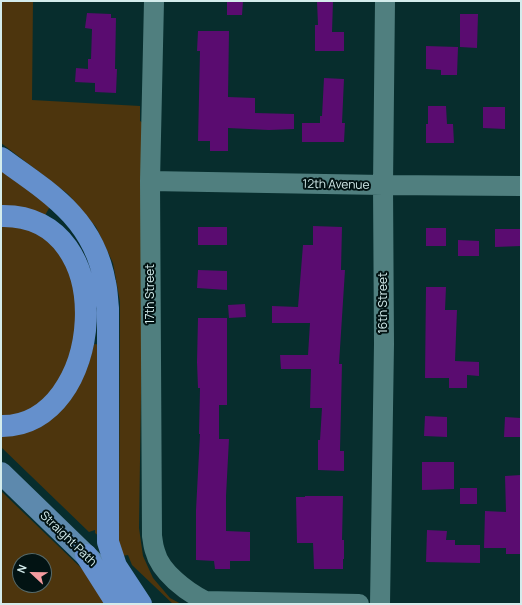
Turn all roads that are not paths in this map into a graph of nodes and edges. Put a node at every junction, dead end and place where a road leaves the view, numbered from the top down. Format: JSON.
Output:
{"nodes":[{"id":1,"x":154,"y":1,"type":"edge"},
{"id":2,"x":385,"y":1,"type":"edge"},
{"id":3,"x":1,"y":158,"type":"edge"},
{"id":4,"x":150,"y":181,"type":"junction"},
{"id":5,"x":383,"y":186,"type":"junction"},
{"id":6,"x":521,"y":186,"type":"edge"},
{"id":7,"x":1,"y":216,"type":"edge"},
{"id":8,"x":1,"y":426,"type":"edge"},
{"id":9,"x":1,"y":473,"type":"edge"},
{"id":10,"x":86,"y":555,"type":"junction"},
{"id":11,"x":117,"y":604,"type":"edge"},
{"id":12,"x":136,"y":604,"type":"edge"},
{"id":13,"x":141,"y":604,"type":"edge"},
{"id":14,"x":360,"y":604,"type":"edge"},
{"id":15,"x":380,"y":604,"type":"edge"}],
"edges":[{"from":1,"to":4,"type":"street","name":"17th Street"},
{"from":2,"to":5,"type":"street","name":"16th Street"},
{"from":3,"to":13,"type":"highway"},
{"from":4,"to":5,"type":"street","name":"12th Avenue"},
{"from":4,"to":14,"type":"street","name":"17th Street"},
{"from":5,"to":6,"type":"street","name":"12th Avenue"},
{"from":5,"to":15,"type":"street","name":"16th Street"},
{"from":7,"to":8,"type":"highway"},
{"from":9,"to":10,"type":"main road","name":"Straight Path"},
{"from":10,"to":11,"type":"highway"},
{"from":10,"to":12,"type":"main road","name":"Straight Path"}]}
